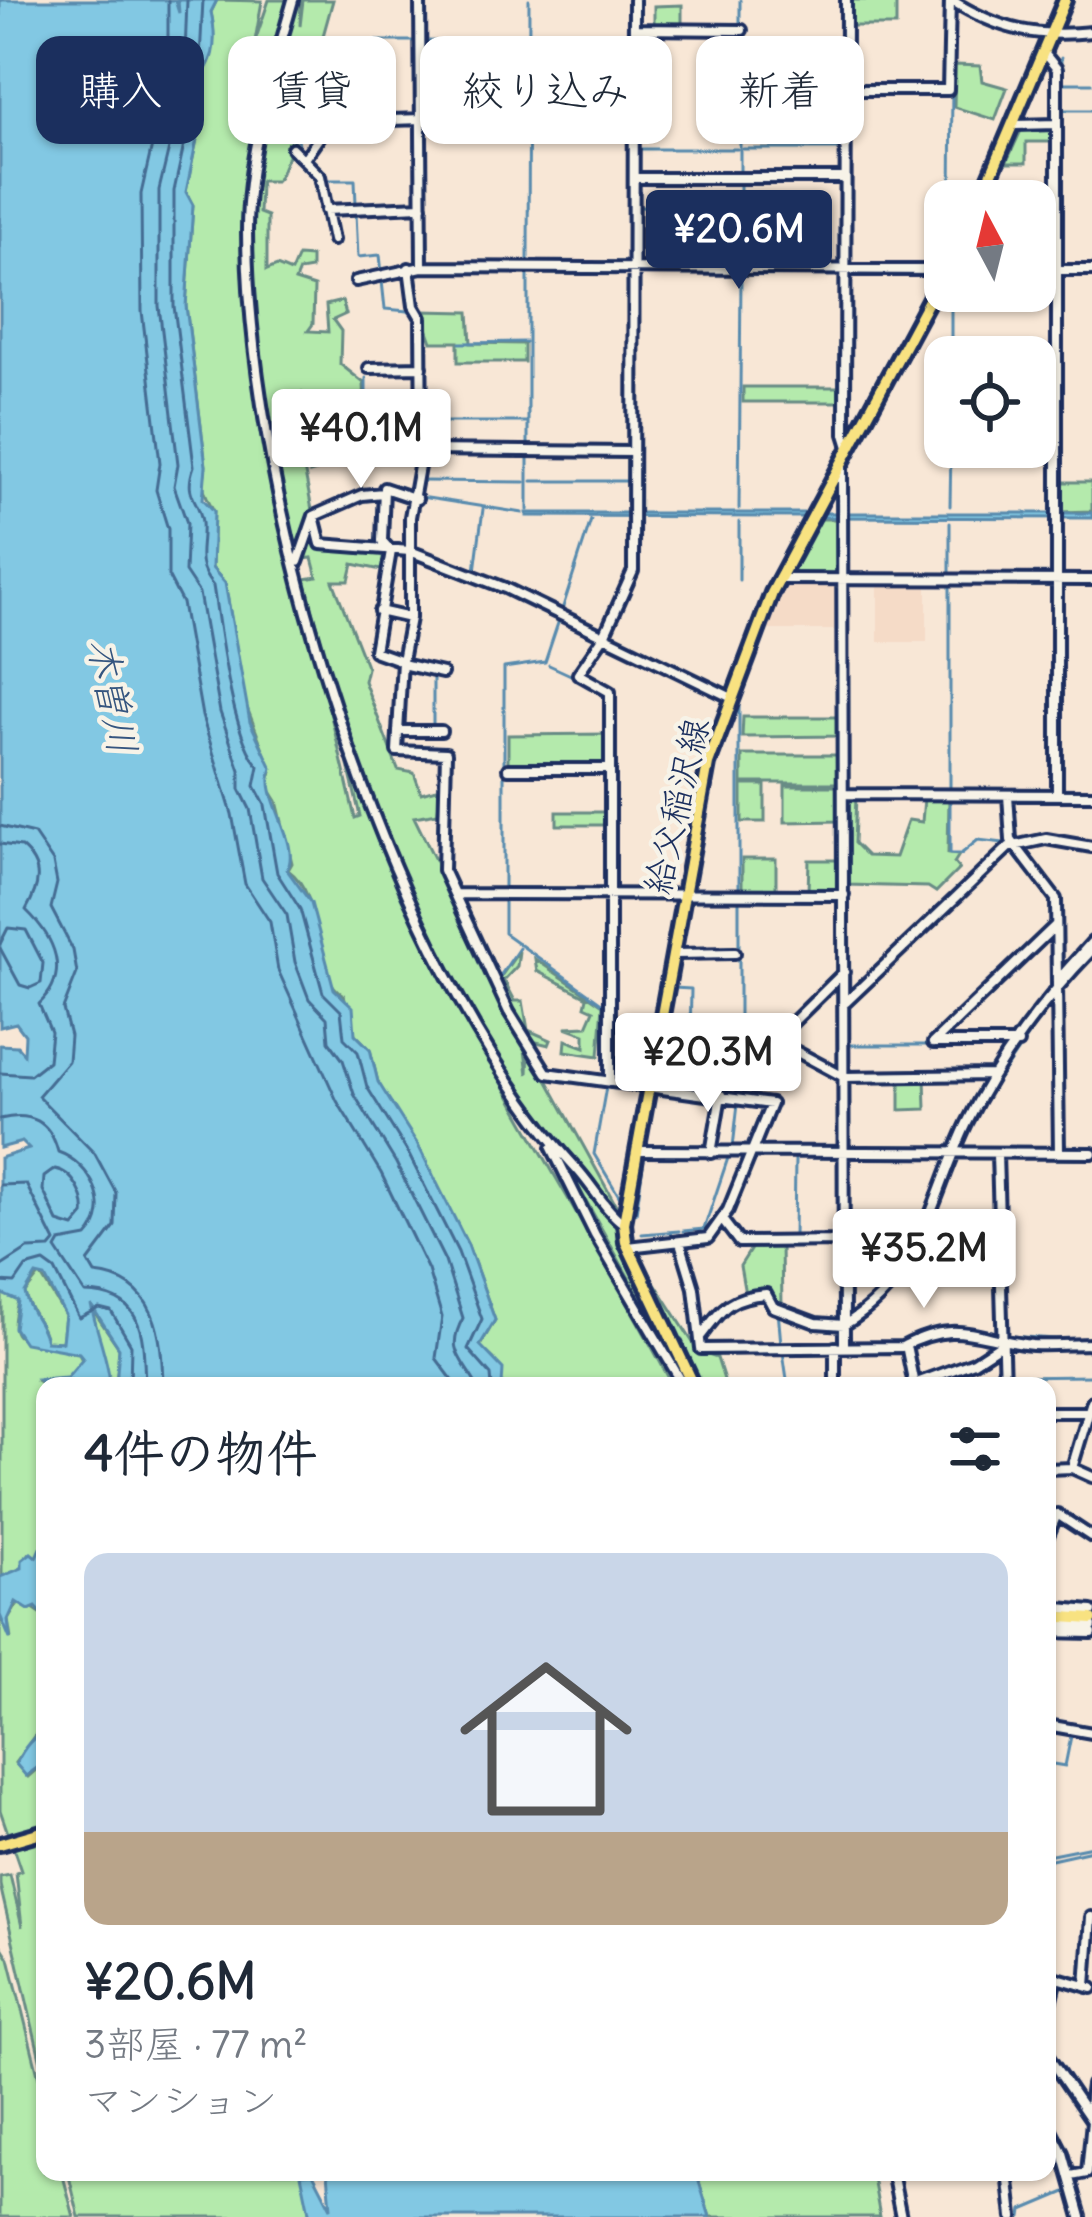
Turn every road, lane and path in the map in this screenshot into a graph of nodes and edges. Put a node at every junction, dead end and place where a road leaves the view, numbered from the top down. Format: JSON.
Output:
{"nodes":[{"id":1,"x":293,"y":0,"type":"edge"},
{"id":2,"x":420,"y":0,"type":"edge"},
{"id":3,"x":634,"y":0,"type":"edge"},
{"id":4,"x":845,"y":0,"type":"edge"},
{"id":5,"x":951,"y":0,"type":"edge"},
{"id":6,"x":1065,"y":0,"type":"edge"},
{"id":7,"x":634,"y":29,"type":"junction"},
{"id":8,"x":742,"y":30,"type":"dead end"},
{"id":9,"x":1092,"y":32,"type":"edge"},
{"id":10,"x":421,"y":36,"type":"edge"},
{"id":11,"x":634,"y":36,"type":"edge"},
{"id":12,"x":845,"y":36,"type":"edge"},
{"id":13,"x":1051,"y":37,"type":"junction"},
{"id":14,"x":1045,"y":53,"type":"junction"},
{"id":15,"x":864,"y":90,"type":"edge"},
{"id":16,"x":420,"y":119,"type":"edge"},
{"id":17,"x":1058,"y":124,"type":"junction"},
{"id":18,"x":1016,"y":125,"type":"junction"},
{"id":19,"x":422,"y":144,"type":"edge"},
{"id":20,"x":634,"y":144,"type":"edge"},
{"id":21,"x":845,"y":144,"type":"edge"},
{"id":22,"x":292,"y":148,"type":"dead end"},
{"id":23,"x":304,"y":159,"type":"junction"},
{"id":24,"x":634,"y":178,"type":"junction"},
{"id":25,"x":845,"y":178,"type":"junction"},
{"id":26,"x":990,"y":180,"type":"edge"},
{"id":27,"x":422,"y":206,"type":"junction"},
{"id":28,"x":326,"y":210,"type":"junction"},
{"id":29,"x":333,"y":239,"type":"dead end"},
{"id":30,"x":422,"y":267,"type":"junction"},
{"id":31,"x":409,"y":268,"type":"junction"},
{"id":32,"x":634,"y":270,"type":"junction"},
{"id":33,"x":845,"y":270,"type":"junction"},
{"id":34,"x":924,"y":270,"type":"edge"},
{"id":35,"x":1058,"y":270,"type":"junction"},
{"id":36,"x":1092,"y":270,"type":"edge"},
{"id":37,"x":356,"y":281,"type":"dead end"},
{"id":38,"x":924,"y":309,"type":"edge"},
{"id":39,"x":422,"y":367,"type":"junction"},
{"id":40,"x":369,"y":368,"type":"dead end"},
{"id":41,"x":849,"y":449,"type":"junction"},
{"id":42,"x":422,"y":450,"type":"junction"},
{"id":43,"x":633,"y":452,"type":"junction"},
{"id":44,"x":842,"y":463,"type":"junction"},
{"id":45,"x":383,"y":494,"type":"junction"},
{"id":46,"x":417,"y":499,"type":"junction"},
{"id":47,"x":314,"y":516,"type":"junction"},
{"id":48,"x":391,"y":550,"type":"junction"},
{"id":49,"x":410,"y":551,"type":"junction"},
{"id":50,"x":297,"y":563,"type":"junction"},
{"id":51,"x":779,"y":579,"type":"junction"},
{"id":52,"x":844,"y":580,"type":"junction"},
{"id":53,"x":1057,"y":580,"type":"junction"},
{"id":54,"x":1092,"y":580,"type":"edge"},
{"id":55,"x":379,"y":611,"type":"junction"},
{"id":56,"x":410,"y":618,"type":"junction"},
{"id":57,"x":604,"y":636,"type":"junction"},
{"id":58,"x":402,"y":662,"type":"junction"},
{"id":59,"x":442,"y":673,"type":"dead end"},
{"id":60,"x":732,"y":698,"type":"junction"},
{"id":61,"x":398,"y":731,"type":"junction"},
{"id":62,"x":441,"y":731,"type":"dead end"},
{"id":63,"x":508,"y":769,"type":"dead end"},
{"id":64,"x":610,"y":769,"type":"junction"},
{"id":65,"x":845,"y":794,"type":"junction"},
{"id":66,"x":1008,"y":795,"type":"junction"},
{"id":67,"x":1057,"y":795,"type":"junction"},
{"id":68,"x":1092,"y":795,"type":"edge"},
{"id":69,"x":1014,"y":845,"type":"junction"},
{"id":70,"x":1092,"y":847,"type":"edge"},
{"id":71,"x":456,"y":894,"type":"junction"},
{"id":72,"x":610,"y":895,"type":"junction"},
{"id":73,"x":685,"y":895,"type":"junction"},
{"id":74,"x":844,"y":895,"type":"junction"},
{"id":75,"x":1056,"y":925,"type":"junction"},
{"id":76,"x":1092,"y":946,"type":"edge"},
{"id":77,"x":735,"y":953,"type":"dead end"},
{"id":78,"x":675,"y":954,"type":"junction"},
{"id":79,"x":844,"y":972,"type":"junction"},
{"id":80,"x":1057,"y":982,"type":"junction"},
{"id":81,"x":1056,"y":993,"type":"junction"},
{"id":82,"x":844,"y":1003,"type":"junction"},
{"id":83,"x":1018,"y":1043,"type":"junction"},
{"id":84,"x":995,"y":1075,"type":"junction"},
{"id":85,"x":844,"y":1077,"type":"junction"},
{"id":86,"x":610,"y":1082,"type":"junction"},
{"id":87,"x":652,"y":1083,"type":"junction"},
{"id":88,"x":721,"y":1095,"type":"junction"},
{"id":89,"x":546,"y":1136,"type":"junction"},
{"id":90,"x":639,"y":1151,"type":"junction"},
{"id":91,"x":1059,"y":1153,"type":"junction"},
{"id":92,"x":1092,"y":1153,"type":"edge"},
{"id":93,"x":711,"y":1154,"type":"junction"},
{"id":94,"x":748,"y":1154,"type":"junction"},
{"id":95,"x":844,"y":1154,"type":"junction"},
{"id":96,"x":953,"y":1154,"type":"junction"},
{"id":97,"x":997,"y":1154,"type":"junction"},
{"id":98,"x":722,"y":1221,"type":"junction"},
{"id":99,"x":624,"y":1223,"type":"junction"},
{"id":100,"x":844,"y":1228,"type":"junction"},
{"id":101,"x":927,"y":1228,"type":"junction"},
{"id":102,"x":844,"y":1241,"type":"junction"},
{"id":103,"x":680,"y":1242,"type":"junction"},
{"id":104,"x":628,"y":1247,"type":"junction"},
{"id":105,"x":844,"y":1324,"type":"junction"},
{"id":106,"x":700,"y":1337,"type":"junction"},
{"id":107,"x":1000,"y":1341,"type":"junction"},
{"id":108,"x":1092,"y":1344,"type":"edge"},
{"id":109,"x":905,"y":1345,"type":"junction"},
{"id":110,"x":839,"y":1347,"type":"junction"},
{"id":111,"x":679,"y":1377,"type":"edge"},
{"id":112,"x":690,"y":1377,"type":"edge"},
{"id":113,"x":837,"y":1377,"type":"edge"},
{"id":114,"x":912,"y":1377,"type":"edge"},
{"id":115,"x":935,"y":1377,"type":"edge"},
{"id":116,"x":1003,"y":1377,"type":"edge"},
{"id":117,"x":1092,"y":1401,"type":"edge"},
{"id":118,"x":1056,"y":1412,"type":"edge"},
{"id":119,"x":1084,"y":1412,"type":"junction"},
{"id":120,"x":1072,"y":1468,"type":"junction"},
{"id":121,"x":1056,"y":1469,"type":"edge"},
{"id":122,"x":1092,"y":1477,"type":"edge"},
{"id":123,"x":1056,"y":1516,"type":"edge"},
{"id":124,"x":1092,"y":1543,"type":"edge"},
{"id":125,"x":1056,"y":1609,"type":"edge"},
{"id":126,"x":1092,"y":1622,"type":"edge"},
{"id":127,"x":1056,"y":1624,"type":"edge"},
{"id":128,"x":1056,"y":1727,"type":"edge"},
{"id":129,"x":1092,"y":1733,"type":"edge"},
{"id":130,"x":36,"y":1834,"type":"edge"},
{"id":131,"x":0,"y":1844,"type":"edge"},
{"id":132,"x":1091,"y":1917,"type":"edge"},
{"id":133,"x":1056,"y":1978,"type":"edge"},
{"id":134,"x":1089,"y":1987,"type":"edge"},
{"id":135,"x":1056,"y":2068,"type":"edge"},
{"id":136,"x":1092,"y":2086,"type":"edge"},
{"id":137,"x":1091,"y":2119,"type":"edge"},
{"id":138,"x":1056,"y":2142,"type":"edge"},
{"id":139,"x":1071,"y":2176,"type":"junction"},
{"id":140,"x":894,"y":2181,"type":"edge"},
{"id":141,"x":1009,"y":2181,"type":"edge"},
{"id":142,"x":901,"y":2217,"type":"edge"},
{"id":143,"x":1012,"y":2217,"type":"edge"},
{"id":144,"x":1081,"y":2217,"type":"edge"}],
"edges":[{"from":1,"to":50,"type":"street"},
{"from":2,"to":10,"type":"street"},
{"from":3,"to":7,"type":"street"},
{"from":4,"to":12,"type":"street"},
{"from":5,"to":13,"type":"street"},
{"from":5,"to":15,"type":"street"},
{"from":6,"to":13,"type":"main road"},
{"from":7,"to":8,"type":"street"},
{"from":7,"to":11,"type":"street"},
{"from":9,"to":13,"type":"street"},
{"from":13,"to":14,"type":"main road"},
{"from":14,"to":17,"type":"street"},
{"from":14,"to":18,"type":"main road"},
{"from":16,"to":23,"type":"street"},
{"from":17,"to":18,"type":"street"},
{"from":17,"to":35,"type":"street"},
{"from":18,"to":26,"type":"main road"},
{"from":19,"to":27,"type":"street"},
{"from":20,"to":24,"type":"street"},
{"from":21,"to":25,"type":"street"},
{"from":22,"to":23,"type":"street"},
{"from":23,"to":28,"type":"street"},
{"from":24,"to":25,"type":"street"},
{"from":24,"to":32,"type":"street"},
{"from":25,"to":33,"type":"street"},
{"from":27,"to":28,"type":"street"},
{"from":27,"to":30,"type":"street"},
{"from":28,"to":29,"type":"street"},
{"from":30,"to":31,"type":"street"},
{"from":30,"to":32,"type":"street"},
{"from":31,"to":37,"type":"street"},
{"from":31,"to":39,"type":"street"},
{"from":32,"to":33,"type":"street"},
{"from":32,"to":43,"type":"street"},
{"from":33,"to":34,"type":"street"},
{"from":33,"to":41,"type":"street"},
{"from":35,"to":36,"type":"street"},
{"from":35,"to":53,"type":"street"},
{"from":38,"to":41,"type":"main road","name":"給父稲沢線"},
{"from":39,"to":40,"type":"street"},
{"from":39,"to":42,"type":"street"},
{"from":41,"to":44,"type":"main road","name":"給父稲沢線"},
{"from":42,"to":43,"type":"street"},
{"from":42,"to":46,"type":"street"},
{"from":43,"to":57,"type":"street"},
{"from":44,"to":51,"type":"main road","name":"給父稲沢線"},
{"from":44,"to":52,"type":"street"},
{"from":45,"to":46,"type":"street"},
{"from":45,"to":47,"type":"street"},
{"from":45,"to":48,"type":"street"},
{"from":46,"to":49,"type":"street"},
{"from":47,"to":48,"type":"street"},
{"from":47,"to":50,"type":"street"},
{"from":48,"to":49,"type":"street"},
{"from":48,"to":55,"type":"street"},
{"from":49,"to":56,"type":"street"},
{"from":49,"to":57,"type":"street"},
{"from":50,"to":89,"type":"street"},
{"from":51,"to":52,"type":"street"},
{"from":51,"to":60,"type":"main road","name":"給父稲沢線"},
{"from":52,"to":53,"type":"street"},
{"from":52,"to":65,"type":"street"},
{"from":53,"to":54,"type":"street"},
{"from":53,"to":67,"type":"street"},
{"from":55,"to":56,"type":"street"},
{"from":55,"to":58,"type":"street"},
{"from":56,"to":58,"type":"street"},
{"from":57,"to":60,"type":"street"},
{"from":57,"to":64,"type":"street"},
{"from":58,"to":59,"type":"street"},
{"from":58,"to":61,"type":"street"},
{"from":60,"to":73,"type":"main road","name":"給父稲沢線"},
{"from":61,"to":62,"type":"street"},
{"from":61,"to":71,"type":"street"},
{"from":63,"to":64,"type":"street"},
{"from":64,"to":72,"type":"street"},
{"from":65,"to":66,"type":"street"},
{"from":65,"to":74,"type":"street"},
{"from":66,"to":67,"type":"street"},
{"from":66,"to":69,"type":"street"},
{"from":67,"to":68,"type":"street"},
{"from":69,"to":70,"type":"street"},
{"from":69,"to":75,"type":"street"},
{"from":69,"to":82,"type":"street"},
{"from":71,"to":72,"type":"street"},
{"from":71,"to":86,"type":"street"},
{"from":72,"to":73,"type":"street"},
{"from":72,"to":86,"type":"street"},
{"from":73,"to":74,"type":"street"},
{"from":73,"to":78,"type":"main road","name":"給父稲沢線"},
{"from":74,"to":79,"type":"street"},
{"from":75,"to":80,"type":"street"},
{"from":75,"to":83,"type":"street"},
{"from":76,"to":80,"type":"street"},
{"from":76,"to":81,"type":"street"},
{"from":77,"to":78,"type":"street"},
{"from":78,"to":87,"type":"main road","name":"給父稲沢線"},
{"from":79,"to":82,"type":"street"},
{"from":79,"to":85,"type":"street"},
{"from":80,"to":81,"type":"street"},
{"from":81,"to":83,"type":"street"},
{"from":81,"to":91,"type":"street"},
{"from":82,"to":85,"type":"street"},
{"from":83,"to":84,"type":"street"},
{"from":84,"to":85,"type":"street"},
{"from":84,"to":96,"type":"street"},
{"from":85,"to":95,"type":"street"},
{"from":86,"to":87,"type":"street"},
{"from":87,"to":88,"type":"street"},
{"from":87,"to":90,"type":"main road","name":"給父稲沢線"},
{"from":88,"to":93,"type":"street"},
{"from":88,"to":94,"type":"street"},
{"from":89,"to":99,"type":"street"},
{"from":89,"to":111,"type":"street"},
{"from":90,"to":93,"type":"street"},
{"from":90,"to":99,"type":"main road","name":"給父稲沢線"},
{"from":91,"to":92,"type":"street"},
{"from":91,"to":97,"type":"street"},
{"from":93,"to":94,"type":"street"},
{"from":94,"to":95,"type":"street"},
{"from":94,"to":98,"type":"street"},
{"from":95,"to":96,"type":"street"},
{"from":95,"to":100,"type":"street"},
{"from":96,"to":97,"type":"street"},
{"from":96,"to":101,"type":"street"},
{"from":97,"to":107,"type":"street"},
{"from":98,"to":102,"type":"street"},
{"from":98,"to":103,"type":"street"},
{"from":99,"to":104,"type":"main road","name":"給父稲沢線"},
{"from":100,"to":101,"type":"street"},
{"from":100,"to":102,"type":"street"},
{"from":101,"to":105,"type":"street"},
{"from":102,"to":105,"type":"street"},
{"from":103,"to":104,"type":"street"},
{"from":103,"to":106,"type":"street"},
{"from":104,"to":112,"type":"main road","name":"給父稲沢線"},
{"from":105,"to":106,"type":"street"},
{"from":105,"to":110,"type":"street"},
{"from":106,"to":110,"type":"street"},
{"from":107,"to":108,"type":"street"},
{"from":107,"to":109,"type":"street"},
{"from":107,"to":115,"type":"street"},
{"from":107,"to":116,"type":"street"},
{"from":109,"to":110,"type":"street"},
{"from":109,"to":114,"type":"street"},
{"from":110,"to":113,"type":"street"},
{"from":117,"to":119,"type":"street"},
{"from":118,"to":119,"type":"street"},
{"from":119,"to":120,"type":"street"},
{"from":120,"to":121,"type":"street"},
{"from":120,"to":122,"type":"street"},
{"from":123,"to":124,"type":"street"},
{"from":125,"to":126,"type":"street"},
{"from":126,"to":127,"type":"main road"},
{"from":128,"to":129,"type":"street"},
{"from":130,"to":131,"type":"main road"},
{"from":132,"to":134,"type":"street"},
{"from":133,"to":134,"type":"street"},
{"from":135,"to":137,"type":"street"},
{"from":136,"to":137,"type":"street"},
{"from":137,"to":139,"type":"street"},
{"from":138,"to":139,"type":"street"},
{"from":139,"to":144,"type":"street"},
{"from":140,"to":142,"type":"street"},
{"from":141,"to":143,"type":"street"}]}
